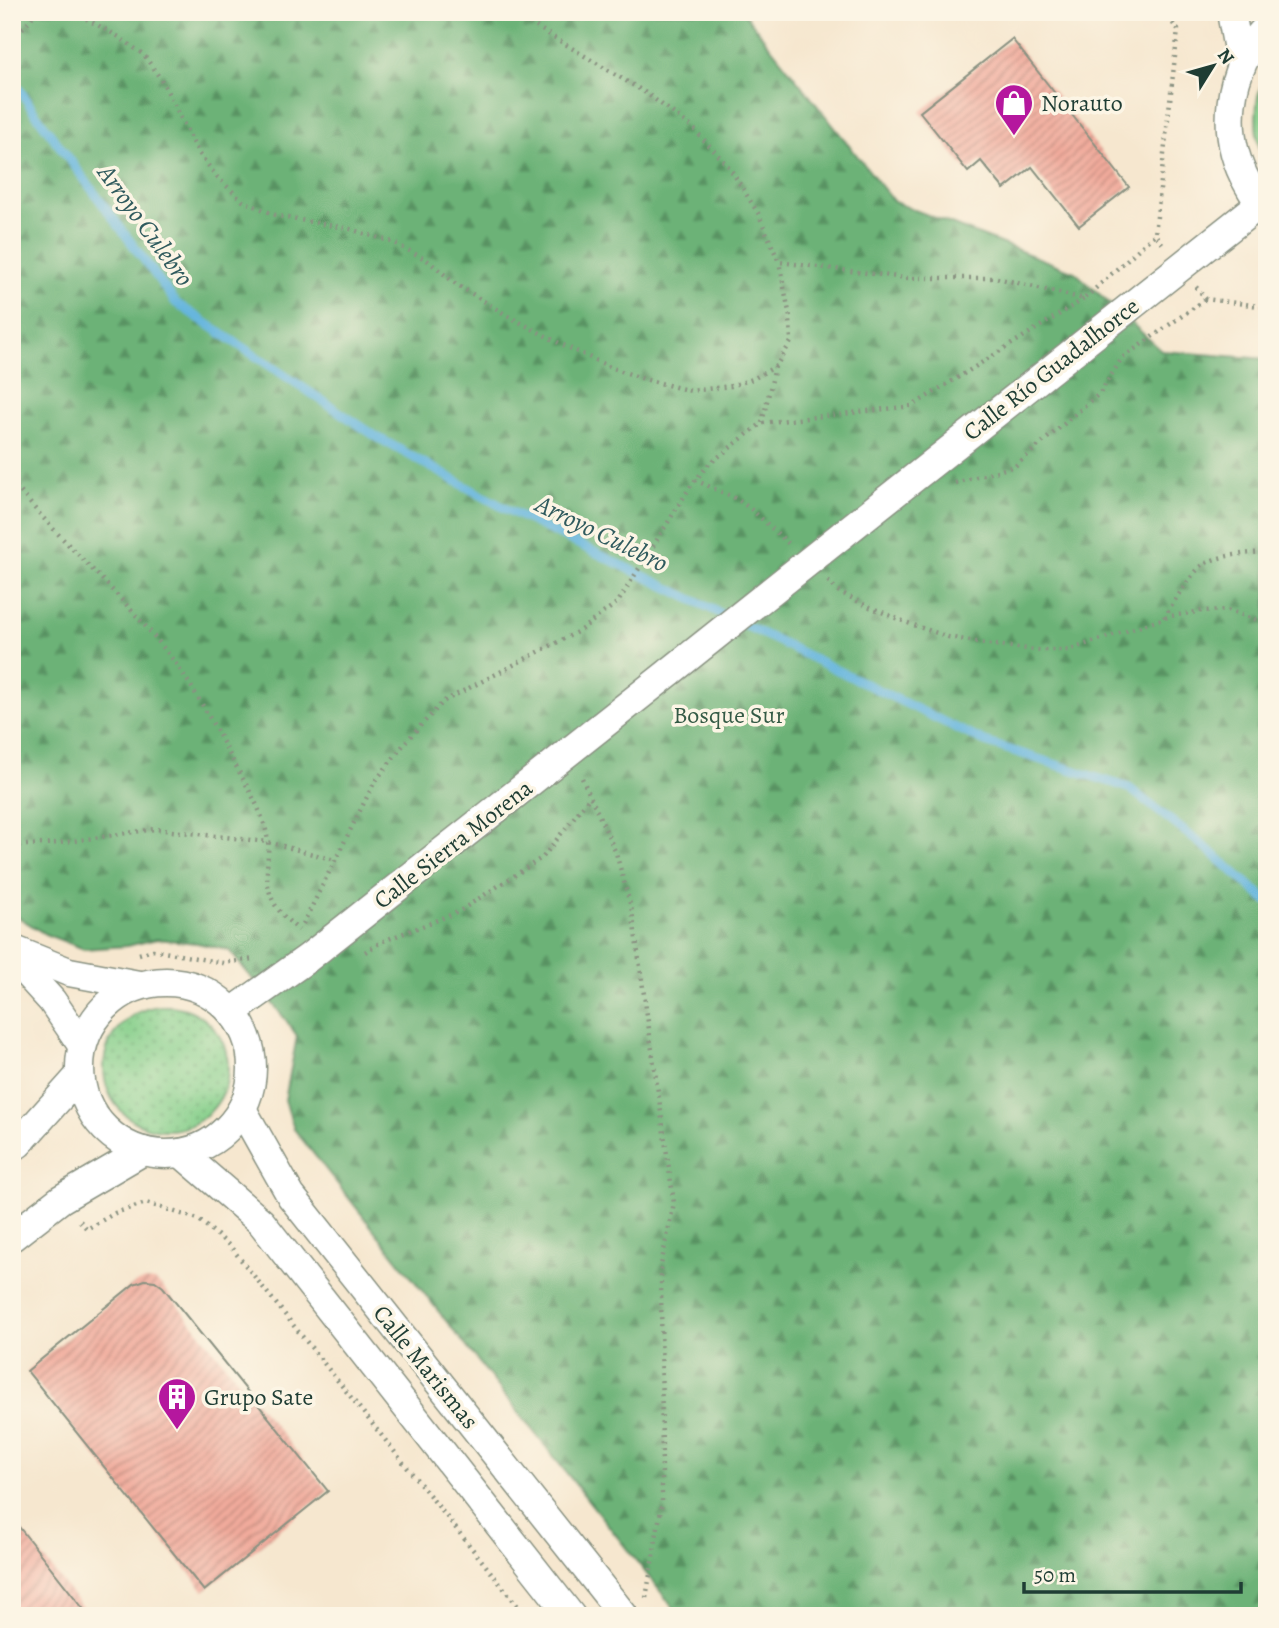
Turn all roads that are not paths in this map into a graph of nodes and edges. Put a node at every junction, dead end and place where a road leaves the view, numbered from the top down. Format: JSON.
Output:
{"nodes":[{"id":1,"x":1231,"y":12,"type":"edge"},
{"id":2,"x":1267,"y":27,"type":"edge"},
{"id":3,"x":1241,"y":66,"type":"junction"},
{"id":4,"x":1263,"y":208,"type":"edge"},
{"id":5,"x":671,"y":671,"type":"joint"},
{"id":6,"x":12,"y":949,"type":"edge"},
{"id":7,"x":12,"y":957,"type":"edge"},
{"id":8,"x":139,"y":985,"type":"junction"},
{"id":9,"x":232,"y":1012,"type":"junction"},
{"id":10,"x":82,"y":1045,"type":"junction"},
{"id":11,"x":79,"y":1076,"type":"junction"},
{"id":12,"x":242,"y":1109,"type":"junction"},
{"id":13,"x":12,"y":1148,"type":"edge"},
{"id":14,"x":143,"y":1151,"type":"junction"},
{"id":15,"x":181,"y":1153,"type":"junction"},
{"id":16,"x":12,"y":1237,"type":"edge"},
{"id":17,"x":635,"y":1609,"type":"edge"},
{"id":18,"x":571,"y":1616,"type":"edge"}],
"edges":[{"from":1,"to":3,"type":"street"},
{"from":2,"to":3,"type":"street"},
{"from":3,"to":4,"type":"street"},
{"from":4,"to":5,"type":"street","name":"Calle Río Guadalhorce","bridge":true},
{"from":5,"to":9,"type":"street","name":"Calle Sierra Morena"},
{"from":6,"to":8,"type":"street"},
{"from":7,"to":10,"type":"street"},
{"from":8,"to":9,"type":"street"},
{"from":8,"to":10,"type":"street"},
{"from":9,"to":12,"type":"street"},
{"from":10,"to":11,"type":"street"},
{"from":11,"to":13,"type":"street"},
{"from":11,"to":14,"type":"street"},
{"from":12,"to":15,"type":"street"},
{"from":12,"to":17,"type":"street","name":"Calle Marismas"},
{"from":14,"to":15,"type":"street"},
{"from":14,"to":16,"type":"street"},
{"from":15,"to":18,"type":"street","name":"Calle Marismas"}]}
